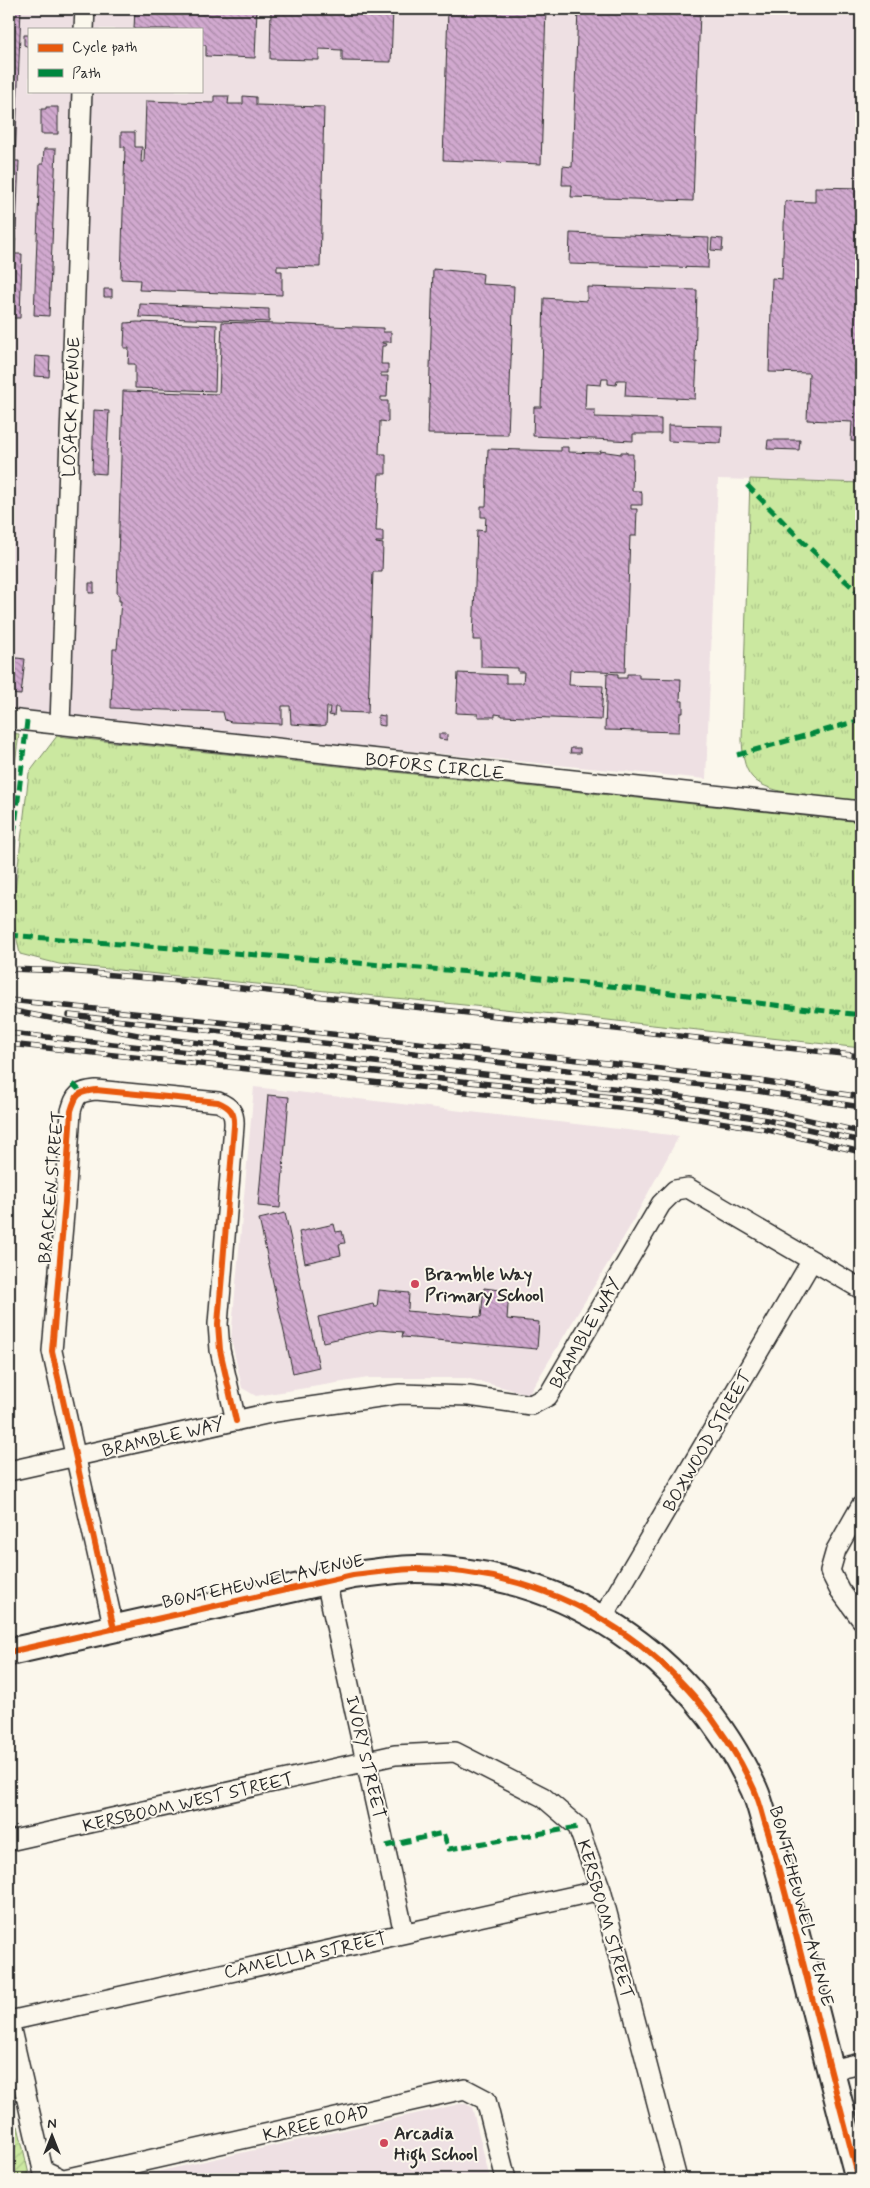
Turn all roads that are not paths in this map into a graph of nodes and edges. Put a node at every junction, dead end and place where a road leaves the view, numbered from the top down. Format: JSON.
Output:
{"nodes":[{"id":1,"x":85,"y":9,"type":"edge"},
{"id":2,"x":84,"y":28,"type":"edge"},
{"id":3,"x":82,"y":92,"type":"edge"},
{"id":4,"x":9,"y":720,"type":"edge"},
{"id":5,"x":60,"y":724,"type":"junction"},
{"id":6,"x":861,"y":811,"type":"edge"},
{"id":7,"x":811,"y":1262,"type":"junction"},
{"id":8,"x":861,"y":1289,"type":"edge"},
{"id":9,"x":236,"y":1421,"type":"junction"},
{"id":10,"x":75,"y":1457,"type":"junction"},
{"id":11,"x":9,"y":1472,"type":"edge"},
{"id":12,"x":861,"y":1506,"type":"edge"},
{"id":13,"x":326,"y":1581,"type":"junction"},
{"id":14,"x":602,"y":1619,"type":"junction"},
{"id":15,"x":861,"y":1619,"type":"edge"},
{"id":16,"x":114,"y":1629,"type":"junction"},
{"id":17,"x":9,"y":1652,"type":"edge"},
{"id":18,"x":367,"y":1762,"type":"junction"},
{"id":19,"x":9,"y":1841,"type":"edge"},
{"id":20,"x":601,"y":1890,"type":"junction"},
{"id":21,"x":404,"y":1934,"type":"junction"},
{"id":22,"x":9,"y":2021,"type":"edge"},
{"id":23,"x":861,"y":2062,"type":"edge"},
{"id":24,"x":831,"y":2070,"type":"junction"},
{"id":25,"x":63,"y":2179,"type":"edge"},
{"id":26,"x":506,"y":2179,"type":"edge"},
{"id":27,"x":677,"y":2179,"type":"edge"},
{"id":28,"x":859,"y":2179,"type":"edge"}],
"edges":[{"from":1,"to":2,"type":"street"},
{"from":3,"to":5,"type":"street","name":"LOSACK AVENUE"},
{"from":4,"to":5,"type":"street","name":"BOFORS CIRCLE"},
{"from":5,"to":6,"type":"street","name":"BOFORS CIRCLE"},
{"from":7,"to":8,"type":"street","name":"BRAMBLE WAY"},
{"from":7,"to":9,"type":"street","name":"BRAMBLE WAY"},
{"from":7,"to":14,"type":"street","name":"BOXWOOD STREET"},
{"from":9,"to":10,"type":"street","name":"BRAMBLE WAY"},
{"from":9,"to":10,"type":"street","name":"BRACKEN STREET"},
{"from":10,"to":11,"type":"street","name":"BRAMBLE WAY"},
{"from":10,"to":16,"type":"street","name":"BRACKEN STREET"},
{"from":12,"to":15,"type":"street"},
{"from":13,"to":14,"type":"street","name":"BONTEHEUWEL AVENUE"},
{"from":13,"to":16,"type":"street","name":"BONTEHEUWEL AVENUE"},
{"from":13,"to":18,"type":"street","name":"IVORY STREET"},
{"from":14,"to":24,"type":"street","name":"BONTEHEUWEL AVENUE"},
{"from":16,"to":17,"type":"street","name":"BONTEHEUWEL AVENUE"},
{"from":18,"to":19,"type":"street","name":"KERSBOOM WEST STREET"},
{"from":18,"to":20,"type":"street","name":"KERSBOOM STREET"},
{"from":18,"to":21,"type":"street","name":"IVORY STREET"},
{"from":20,"to":21,"type":"street","name":"CAMELLIA STREET"},
{"from":20,"to":27,"type":"street","name":"KERSBOOM STREET"},
{"from":21,"to":22,"type":"street","name":"CAMELLIA STREET"},
{"from":22,"to":25,"type":"street","name":"KAREE ROAD"},
{"from":23,"to":24,"type":"street"},
{"from":24,"to":28,"type":"street","name":"BONTEHEUWEL AVENUE"},
{"from":25,"to":26,"type":"street","name":"KAREE ROAD"}]}
